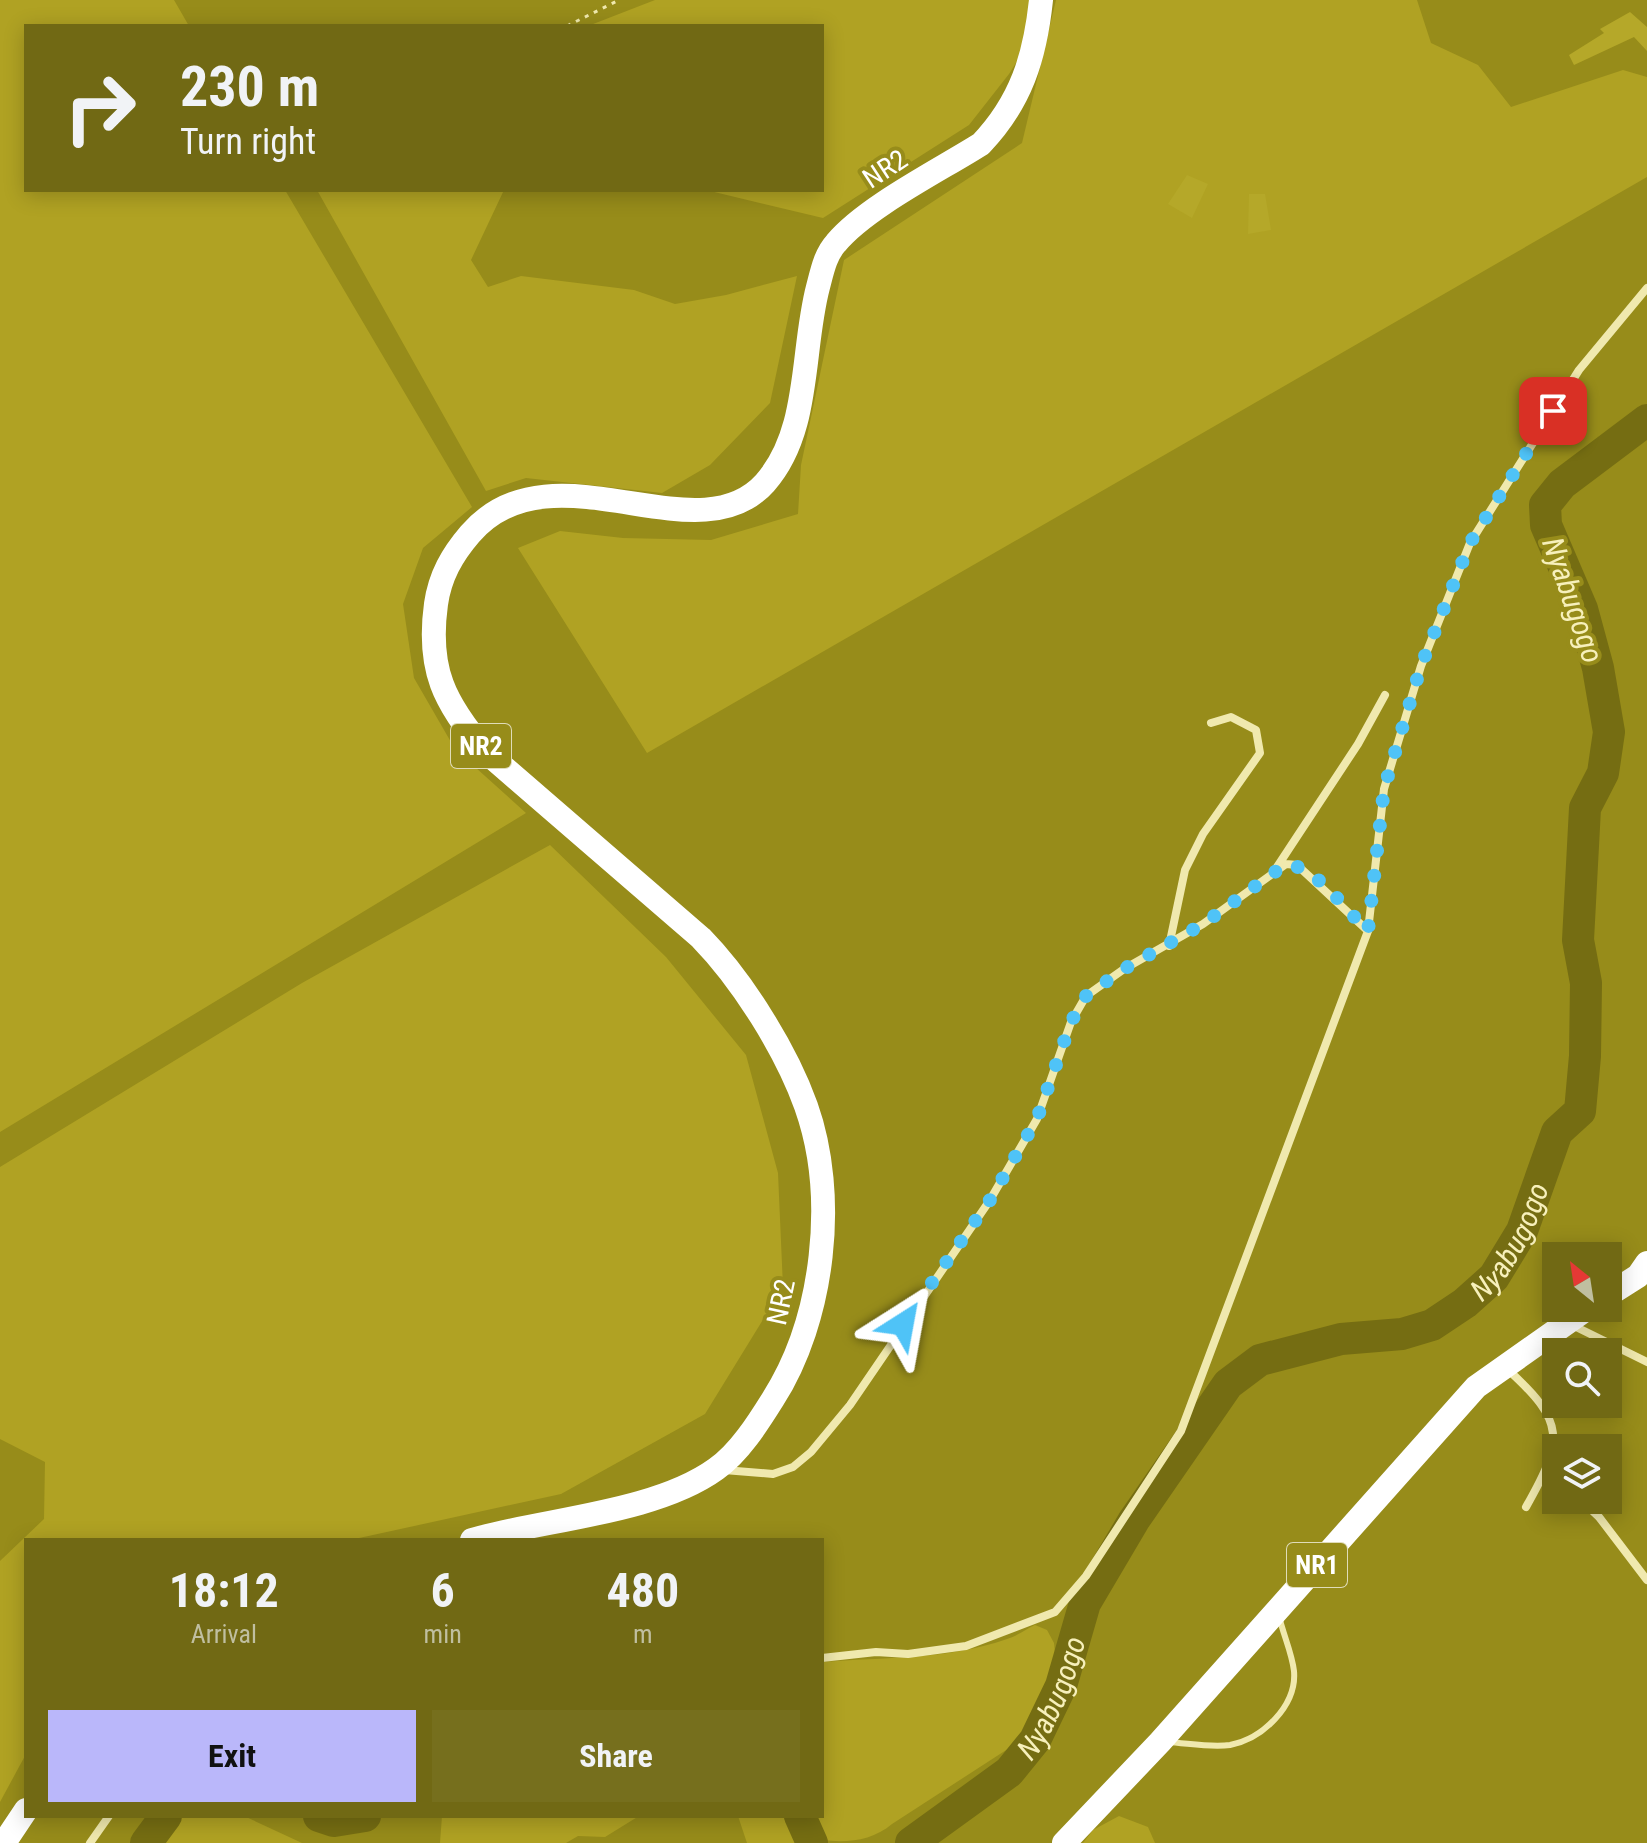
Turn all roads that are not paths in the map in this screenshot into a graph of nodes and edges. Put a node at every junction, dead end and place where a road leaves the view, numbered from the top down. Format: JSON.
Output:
{"nodes":[{"id":1,"x":1041,"y":0,"type":"edge"},
{"id":2,"x":1647,"y":288,"type":"edge"},
{"id":3,"x":1385,"y":695,"type":"dead end"},
{"id":4,"x":1211,"y":723,"type":"dead end"},
{"id":5,"x":1275,"y":871,"type":"junction"},
{"id":6,"x":1368,"y":931,"type":"junction"},
{"id":7,"x":1169,"y":946,"type":"junction"},
{"id":8,"x":1642,"y":1274,"type":"edge"},
{"id":9,"x":1622,"y":1286,"type":"edge"},
{"id":10,"x":1566,"y":1322,"type":"joint"},
{"id":11,"x":1647,"y":1362,"type":"edge"},
{"id":12,"x":1504,"y":1366,"type":"junction"},
{"id":13,"x":1553,"y":1434,"type":"edge"},
{"id":14,"x":716,"y":1469,"type":"junction"},
{"id":15,"x":1542,"y":1479,"type":"edge"},
{"id":16,"x":1526,"y":1507,"type":"dead end"},
{"id":17,"x":1596,"y":1514,"type":"edge"},
{"id":18,"x":480,"y":1538,"type":"edge"},
{"id":19,"x":1647,"y":1580,"type":"edge"},
{"id":20,"x":1277,"y":1609,"type":"junction"},
{"id":21,"x":824,"y":1658,"type":"edge"},
{"id":22,"x":1160,"y":1742,"type":"junction"},
{"id":23,"x":24,"y":1813,"type":"edge"},
{"id":24,"x":108,"y":1818,"type":"edge"},
{"id":25,"x":4,"y":1843,"type":"edge"},
{"id":26,"x":90,"y":1843,"type":"edge"},
{"id":27,"x":1064,"y":1843,"type":"edge"}],
"edges":[{"from":1,"to":14,"type":"highway","name":"NR2","number":"NR2"},
{"from":2,"to":6,"type":"street"},
{"from":3,"to":5,"type":"street"},
{"from":4,"to":7,"type":"street"},
{"from":5,"to":6,"type":"street"},
{"from":5,"to":7,"type":"street"},
{"from":6,"to":21,"type":"street"},
{"from":7,"to":14,"type":"street"},
{"from":8,"to":9,"type":"highway"},
{"from":10,"to":11,"type":"street"},
{"from":10,"to":12,"type":"highway","number":"NR1"},
{"from":12,"to":13,"type":"street"},
{"from":12,"to":20,"type":"highway","number":"NR1"},
{"from":14,"to":18,"type":"highway","name":"NR2","number":"NR2"},
{"from":15,"to":16,"type":"street"},
{"from":17,"to":19,"type":"street"},
{"from":20,"to":22,"type":"highway","number":"NR1"},
{"from":20,"to":22,"type":"lane"},
{"from":22,"to":27,"type":"highway","number":"NR1"},
{"from":23,"to":25,"type":"highway"},
{"from":24,"to":26,"type":"street"}]}
